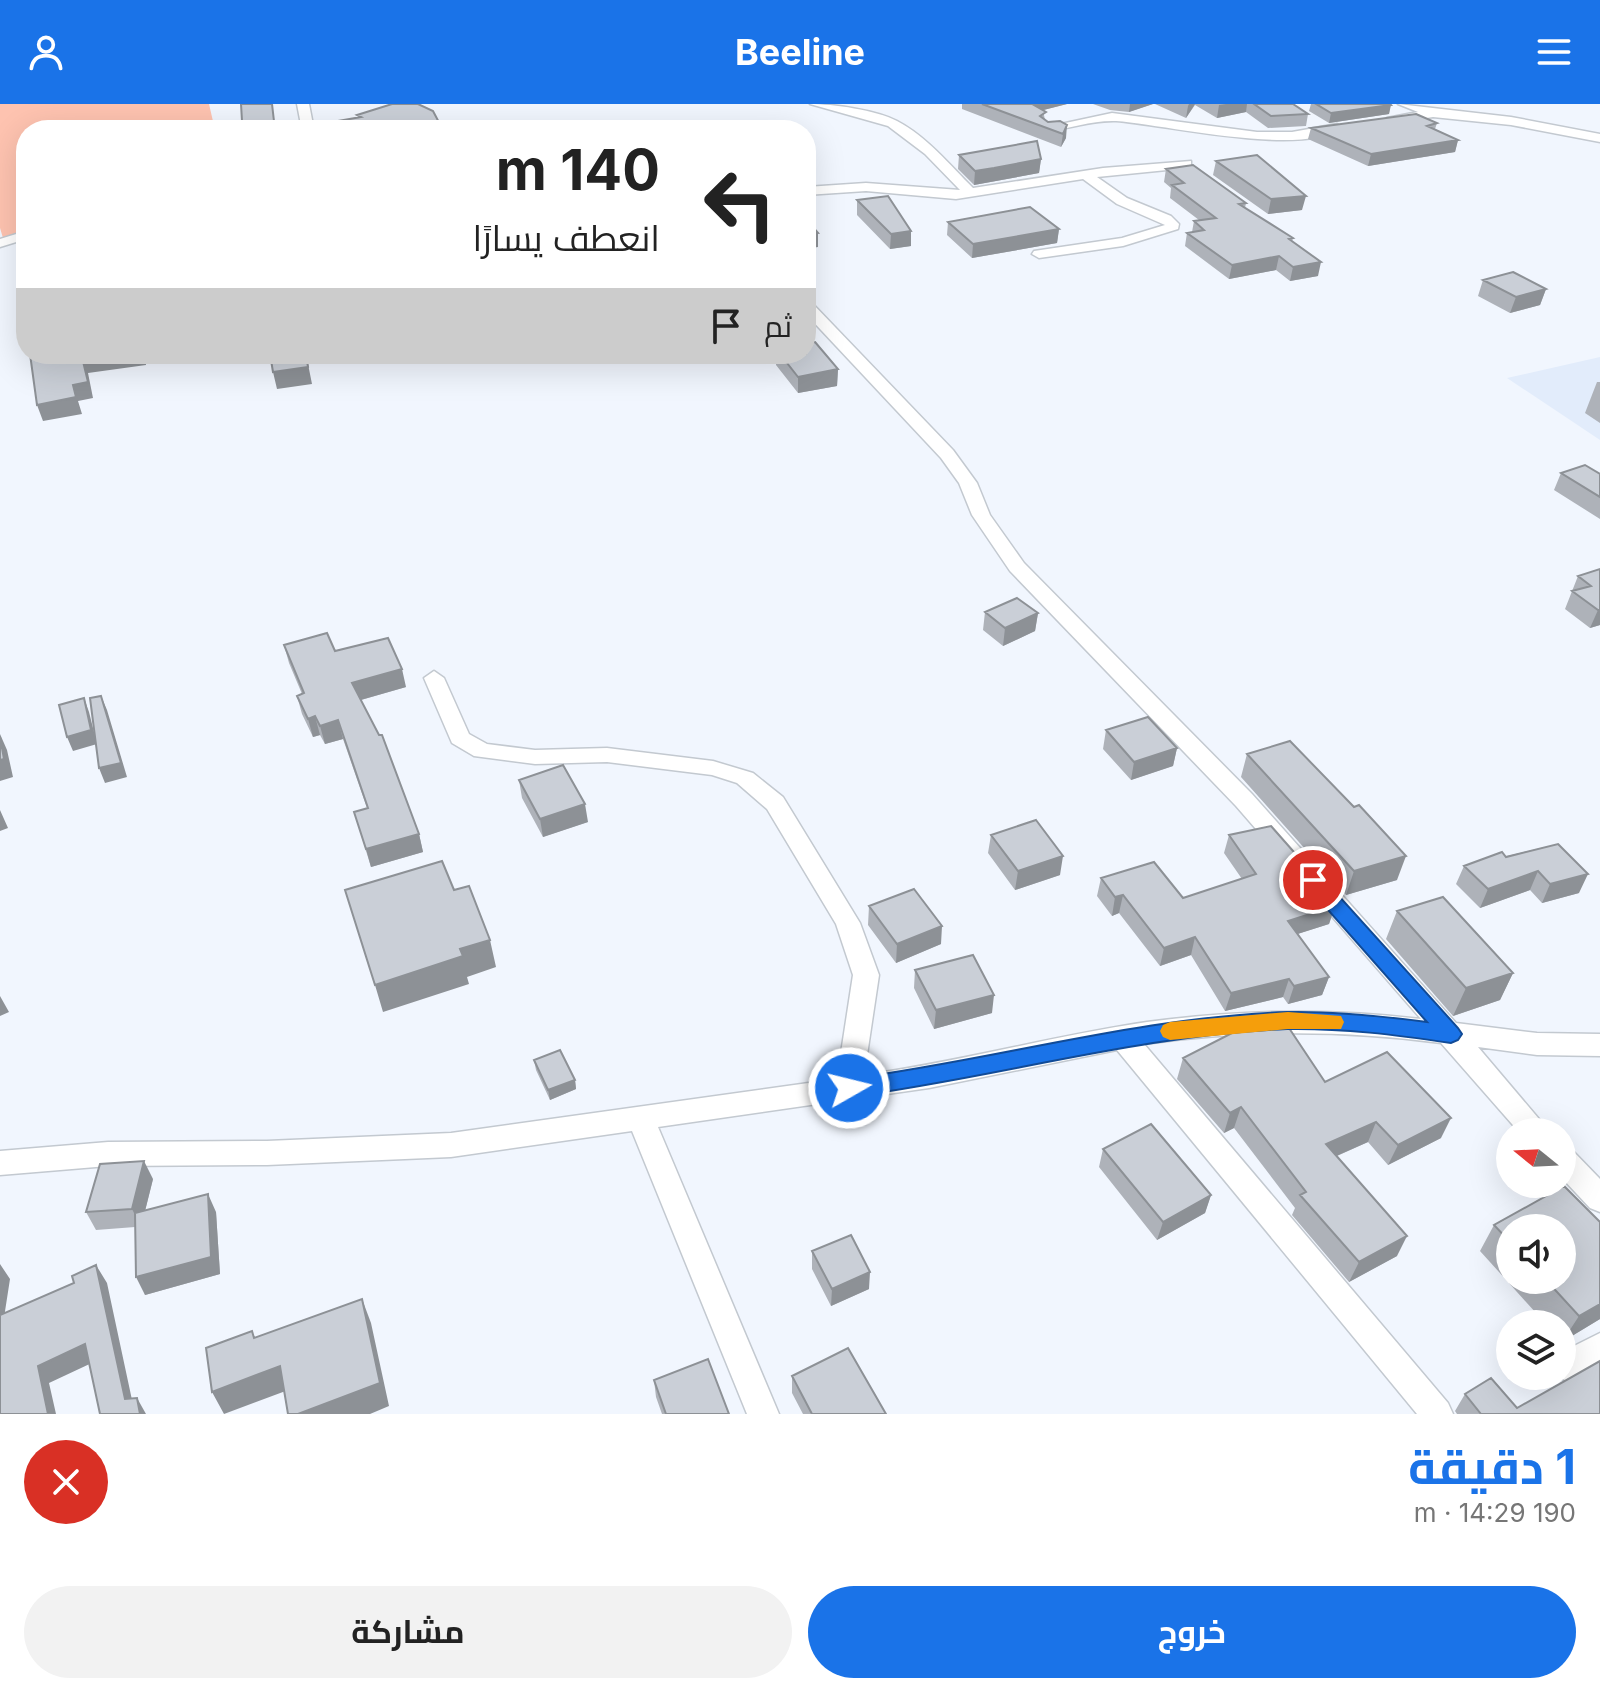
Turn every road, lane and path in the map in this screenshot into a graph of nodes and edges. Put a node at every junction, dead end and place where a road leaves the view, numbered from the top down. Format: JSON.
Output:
{"nodes":[{"id":1,"x":816,"y":104,"type":"edge"},
{"id":2,"x":1084,"y":104,"type":"edge"},
{"id":3,"x":1404,"y":104,"type":"edge"},
{"id":4,"x":1460,"y":104,"type":"edge"},
{"id":5,"x":1433,"y":113,"type":"junction"},
{"id":6,"x":1451,"y":115,"type":"junction"},
{"id":7,"x":1112,"y":117,"type":"junction"},
{"id":8,"x":1305,"y":117,"type":"edge"},
{"id":9,"x":1379,"y":123,"type":"edge"},
{"id":10,"x":1348,"y":127,"type":"edge"},
{"id":11,"x":1048,"y":128,"type":"edge"},
{"id":12,"x":1326,"y":130,"type":"junction"},
{"id":13,"x":1221,"y":131,"type":"junction"},
{"id":14,"x":1600,"y":138,"type":"edge"},
{"id":15,"x":1210,"y":141,"type":"dead end"},
{"id":16,"x":1198,"y":151,"type":"dead end"},
{"id":17,"x":1086,"y":175,"type":"junction"},
{"id":18,"x":816,"y":190,"type":"edge"},
{"id":19,"x":970,"y":193,"type":"junction"},
{"id":20,"x":1039,"y":254,"type":"dead end"},
{"id":21,"x":816,"y":316,"type":"edge"},
{"id":22,"x":434,"y":678,"type":"dead end"},
{"id":23,"x":1451,"y":1034,"type":"junction"},
{"id":24,"x":1123,"y":1038,"type":"junction"},
{"id":25,"x":1600,"y":1045,"type":"edge"},
{"id":26,"x":849,"y":1088,"type":"junction"},
{"id":27,"x":640,"y":1117,"type":"junction"},
{"id":28,"x":1524,"y":1118,"type":"edge"},
{"id":29,"x":0,"y":1163,"type":"edge"},
{"id":30,"x":1576,"y":1174,"type":"edge"},
{"id":31,"x":1600,"y":1199,"type":"edge"},
{"id":32,"x":1600,"y":1348,"type":"edge"},
{"id":33,"x":1576,"y":1362,"type":"edge"},
{"id":34,"x":763,"y":1414,"type":"edge"},
{"id":35,"x":1437,"y":1414,"type":"edge"}],
"edges":[{"from":1,"to":19,"type":"street"},
{"from":2,"to":7,"type":"street"},
{"from":3,"to":5,"type":"street"},
{"from":4,"to":6,"type":"street"},
{"from":5,"to":6,"type":"street"},
{"from":5,"to":9,"type":"street"},
{"from":6,"to":14,"type":"street"},
{"from":7,"to":11,"type":"street"},
{"from":7,"to":13,"type":"street"},
{"from":8,"to":12,"type":"street"},
{"from":10,"to":12,"type":"street"},
{"from":12,"to":13,"type":"street"},
{"from":13,"to":15,"type":"street"},
{"from":16,"to":17,"type":"street"},
{"from":17,"to":19,"type":"street"},
{"from":17,"to":20,"type":"street"},
{"from":18,"to":19,"type":"street"},
{"from":21,"to":23,"type":"street"},
{"from":22,"to":26,"type":"street"},
{"from":23,"to":24,"type":"street"},
{"from":23,"to":25,"type":"street"},
{"from":23,"to":28,"type":"street"},
{"from":24,"to":26,"type":"street"},
{"from":24,"to":35,"type":"street"},
{"from":26,"to":27,"type":"street"},
{"from":27,"to":29,"type":"street"},
{"from":27,"to":34,"type":"street"},
{"from":30,"to":31,"type":"street"},
{"from":32,"to":33,"type":"street"}]}
